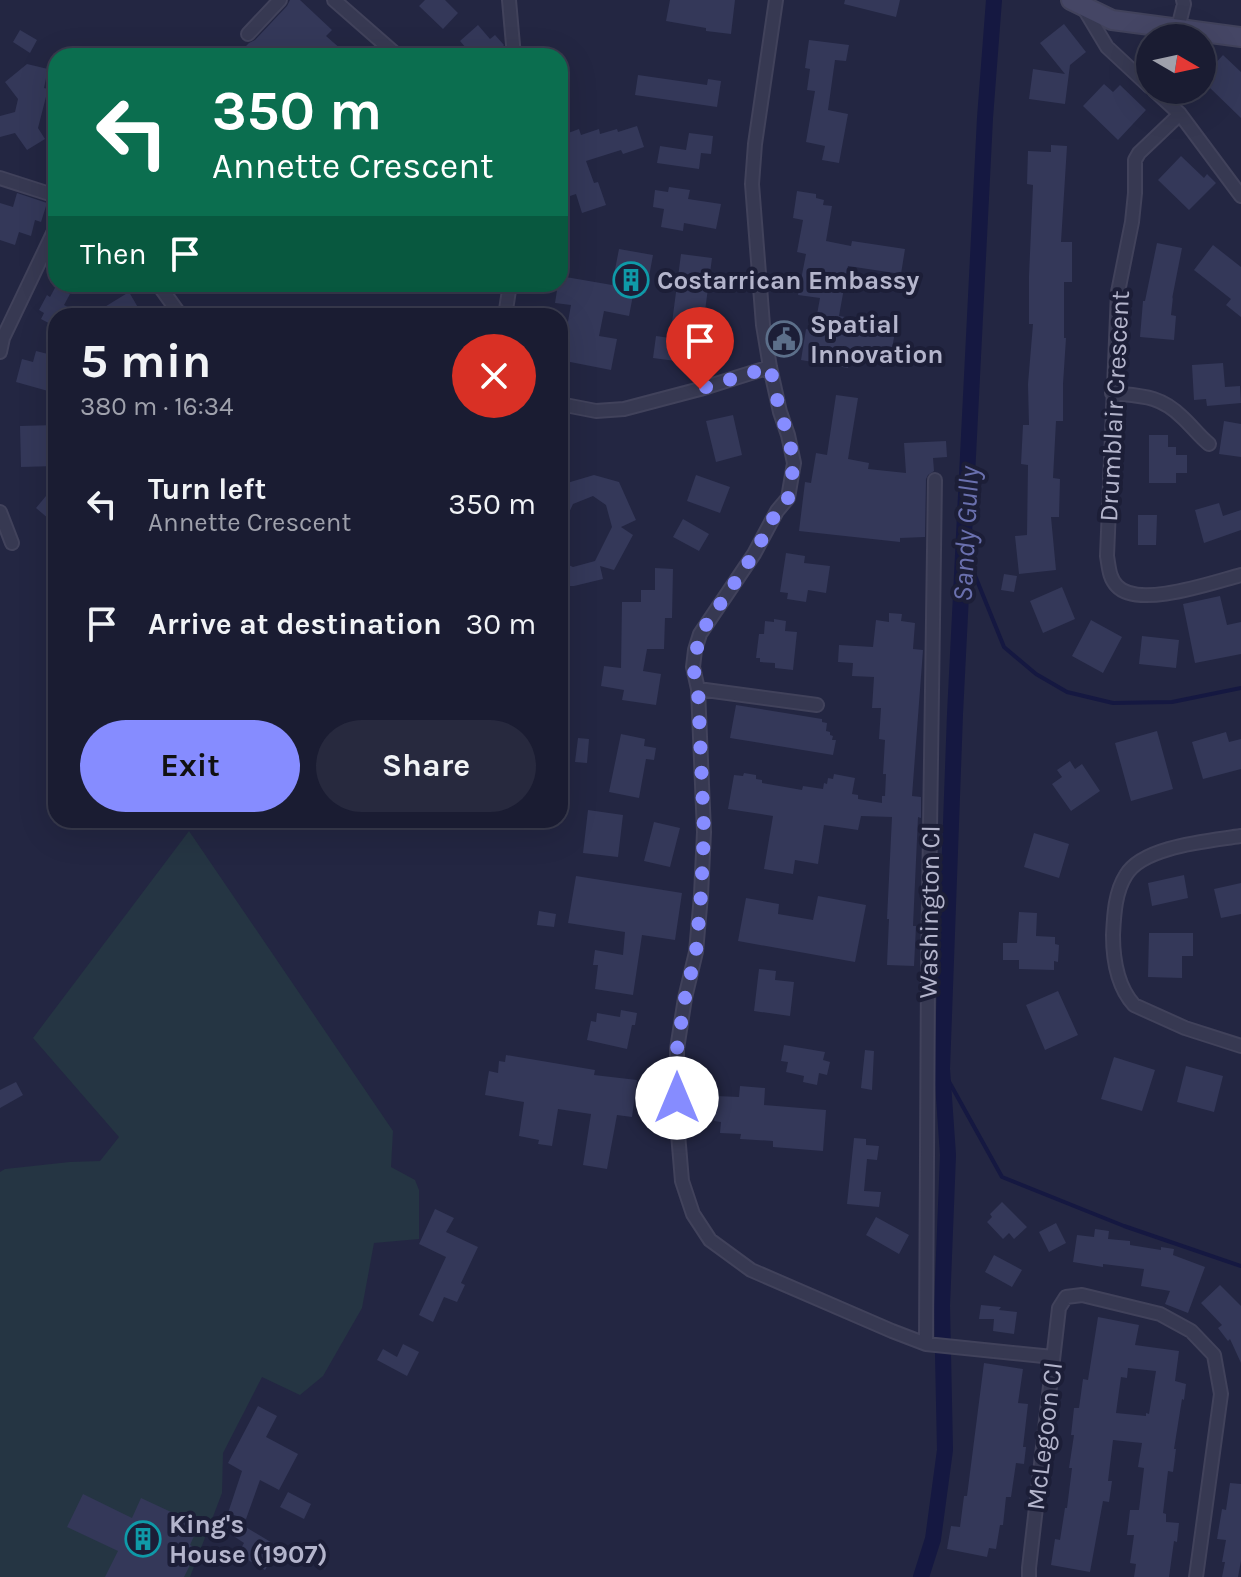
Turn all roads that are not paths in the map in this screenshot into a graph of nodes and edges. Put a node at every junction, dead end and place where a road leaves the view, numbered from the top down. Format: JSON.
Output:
{"nodes":[{"id":1,"x":280,"y":0,"type":"edge"},
{"id":2,"x":334,"y":0,"type":"edge"},
{"id":3,"x":509,"y":0,"type":"edge"},
{"id":4,"x":776,"y":0,"type":"edge"},
{"id":5,"x":1183,"y":0,"type":"edge"},
{"id":6,"x":1077,"y":4,"type":"edge"},
{"id":7,"x":1145,"y":24,"type":"edge"},
{"id":8,"x":1179,"y":24,"type":"edge"},
{"id":9,"x":1216,"y":33,"type":"edge"},
{"id":10,"x":248,"y":34,"type":"dead end"},
{"id":11,"x":1241,"y":37,"type":"edge"},
{"id":12,"x":389,"y":48,"type":"edge"},
{"id":13,"x":513,"y":48,"type":"edge"},
{"id":14,"x":1136,"y":73,"type":"edge"},
{"id":15,"x":1169,"y":104,"type":"edge"},
{"id":16,"x":1180,"y":114,"type":"junction"},
{"id":17,"x":0,"y":178,"type":"edge"},
{"id":18,"x":48,"y":193,"type":"edge"},
{"id":19,"x":1241,"y":196,"type":"edge"},
{"id":20,"x":48,"y":244,"type":"edge"},
{"id":21,"x":0,"y":352,"type":"edge"},
{"id":22,"x":770,"y":367,"type":"junction"},
{"id":23,"x":1112,"y":393,"type":"junction"},
{"id":24,"x":568,"y":406,"type":"edge"},
{"id":25,"x":1209,"y":444,"type":"dead end"},
{"id":26,"x":935,"y":480,"type":"dead end"},
{"id":27,"x":0,"y":512,"type":"edge"},
{"id":28,"x":12,"y":543,"type":"dead end"},
{"id":29,"x":1241,"y":575,"type":"edge"},
{"id":30,"x":698,"y":689,"type":"junction"},
{"id":31,"x":817,"y":705,"type":"dead end"},
{"id":32,"x":1241,"y":836,"type":"edge"},
{"id":33,"x":1241,"y":1046,"type":"edge"},
{"id":34,"x":926,"y":1344,"type":"junction"},
{"id":35,"x":1053,"y":1357,"type":"junction"},
{"id":36,"x":1029,"y":1577,"type":"edge"},
{"id":37,"x":1196,"y":1577,"type":"edge"}],
"edges":[{"from":1,"to":10,"type":"street"},
{"from":2,"to":12,"type":"street"},
{"from":3,"to":13,"type":"street"},
{"from":4,"to":22,"type":"street"},
{"from":5,"to":8,"type":"street"},
{"from":6,"to":7,"type":"main road"},
{"from":6,"to":14,"type":"street"},
{"from":9,"to":11,"type":"main road"},
{"from":15,"to":16,"type":"street"},
{"from":16,"to":19,"type":"street"},
{"from":16,"to":23,"type":"street","name":"Drumblair Crescent"},
{"from":17,"to":18,"type":"street"},
{"from":20,"to":21,"type":"street"},
{"from":22,"to":24,"type":"street"},
{"from":22,"to":30,"type":"street"},
{"from":23,"to":25,"type":"street"},
{"from":23,"to":29,"type":"street","name":"Drumblair Crescent"},
{"from":26,"to":34,"type":"street","name":"Washington Cl"},
{"from":27,"to":28,"type":"street"},
{"from":30,"to":31,"type":"street"},
{"from":30,"to":34,"type":"street"},
{"from":32,"to":33,"type":"street"},
{"from":34,"to":35,"type":"street"},
{"from":35,"to":36,"type":"street","name":"McLegoon Cl"},
{"from":35,"to":37,"type":"street","name":"McLegoon Cl"}]}
